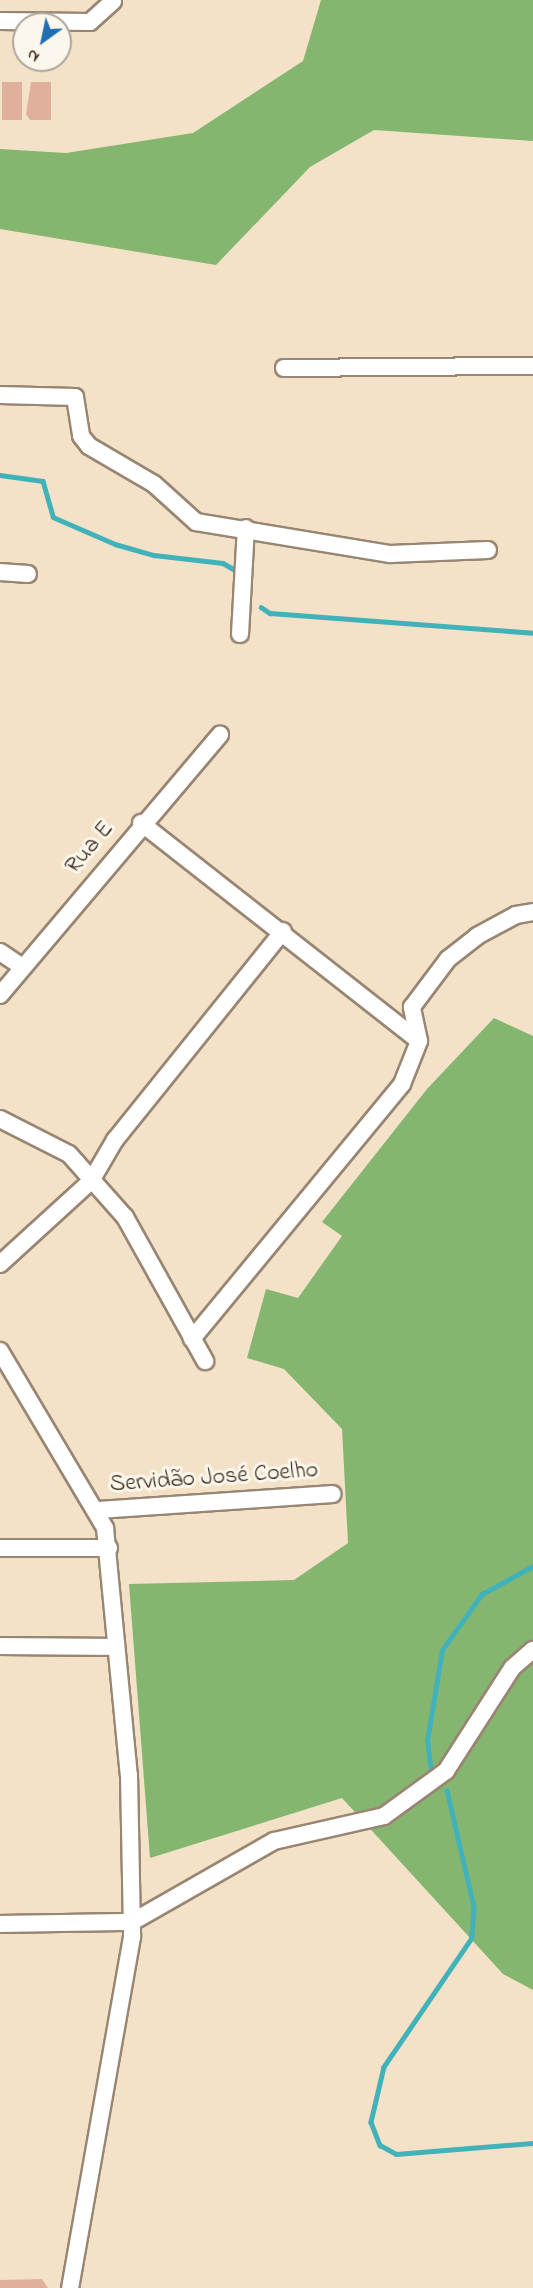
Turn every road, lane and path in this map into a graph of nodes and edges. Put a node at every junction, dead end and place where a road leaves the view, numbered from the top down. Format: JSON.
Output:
{"nodes":[{"id":1,"x":113,"y":1,"type":"edge"},
{"id":2,"x":0,"y":21,"type":"edge"},
{"id":3,"x":533,"y":366,"type":"edge"},
{"id":4,"x":284,"y":368,"type":"dead end"},
{"id":5,"x":0,"y":395,"type":"edge"},
{"id":6,"x":246,"y":528,"type":"junction"},
{"id":7,"x":488,"y":550,"type":"dead end"},
{"id":8,"x":0,"y":572,"type":"edge"},
{"id":9,"x":28,"y":574,"type":"dead end"},
{"id":10,"x":240,"y":634,"type":"dead end"},
{"id":11,"x":220,"y":735,"type":"dead end"},
{"id":12,"x":141,"y":823,"type":"junction"},
{"id":13,"x":533,"y":912,"type":"edge"},
{"id":14,"x":283,"y":931,"type":"junction"},
{"id":15,"x":0,"y":952,"type":"edge"},
{"id":16,"x":21,"y":966,"type":"junction"},
{"id":17,"x":0,"y":995,"type":"edge"},
{"id":18,"x":419,"y":1041,"type":"junction"},
{"id":19,"x":0,"y":1119,"type":"edge"},
{"id":20,"x":91,"y":1182,"type":"junction"},
{"id":21,"x":0,"y":1264,"type":"edge"},
{"id":22,"x":192,"y":1339,"type":"junction"},
{"id":23,"x":0,"y":1351,"type":"edge"},
{"id":24,"x":205,"y":1361,"type":"dead end"},
{"id":25,"x":332,"y":1494,"type":"dead end"},
{"id":26,"x":99,"y":1510,"type":"junction"},
{"id":27,"x":0,"y":1548,"type":"edge"},
{"id":28,"x":109,"y":1548,"type":"junction"},
{"id":29,"x":0,"y":1646,"type":"edge"},
{"id":30,"x":114,"y":1647,"type":"junction"},
{"id":31,"x":533,"y":1650,"type":"edge"},
{"id":32,"x":132,"y":1922,"type":"junction"},
{"id":33,"x":0,"y":1924,"type":"edge"},
{"id":34,"x":70,"y":2288,"type":"edge"}],
"edges":[{"from":1,"to":2,"type":"street"},
{"from":3,"to":4,"type":"street"},
{"from":5,"to":6,"type":"street"},
{"from":6,"to":7,"type":"street"},
{"from":6,"to":10,"type":"street"},
{"from":8,"to":9,"type":"street"},
{"from":11,"to":12,"type":"street","name":"Rua E"},
{"from":12,"to":14,"type":"street"},
{"from":12,"to":16,"type":"street","name":"Rua E"},
{"from":13,"to":18,"type":"street"},
{"from":14,"to":18,"type":"street"},
{"from":14,"to":20,"type":"street"},
{"from":15,"to":16,"type":"street"},
{"from":16,"to":17,"type":"street","name":"Rua E"},
{"from":18,"to":22,"type":"street"},
{"from":19,"to":20,"type":"street"},
{"from":20,"to":21,"type":"street"},
{"from":20,"to":22,"type":"street"},
{"from":22,"to":24,"type":"street"},
{"from":23,"to":26,"type":"street"},
{"from":25,"to":26,"type":"street","name":"Servidão José Coelho"},
{"from":26,"to":28,"type":"street"},
{"from":27,"to":28,"type":"street"},
{"from":28,"to":30,"type":"street"},
{"from":29,"to":30,"type":"street"},
{"from":30,"to":32,"type":"street"},
{"from":31,"to":32,"type":"street"},
{"from":32,"to":33,"type":"street"},
{"from":32,"to":34,"type":"street"}]}
